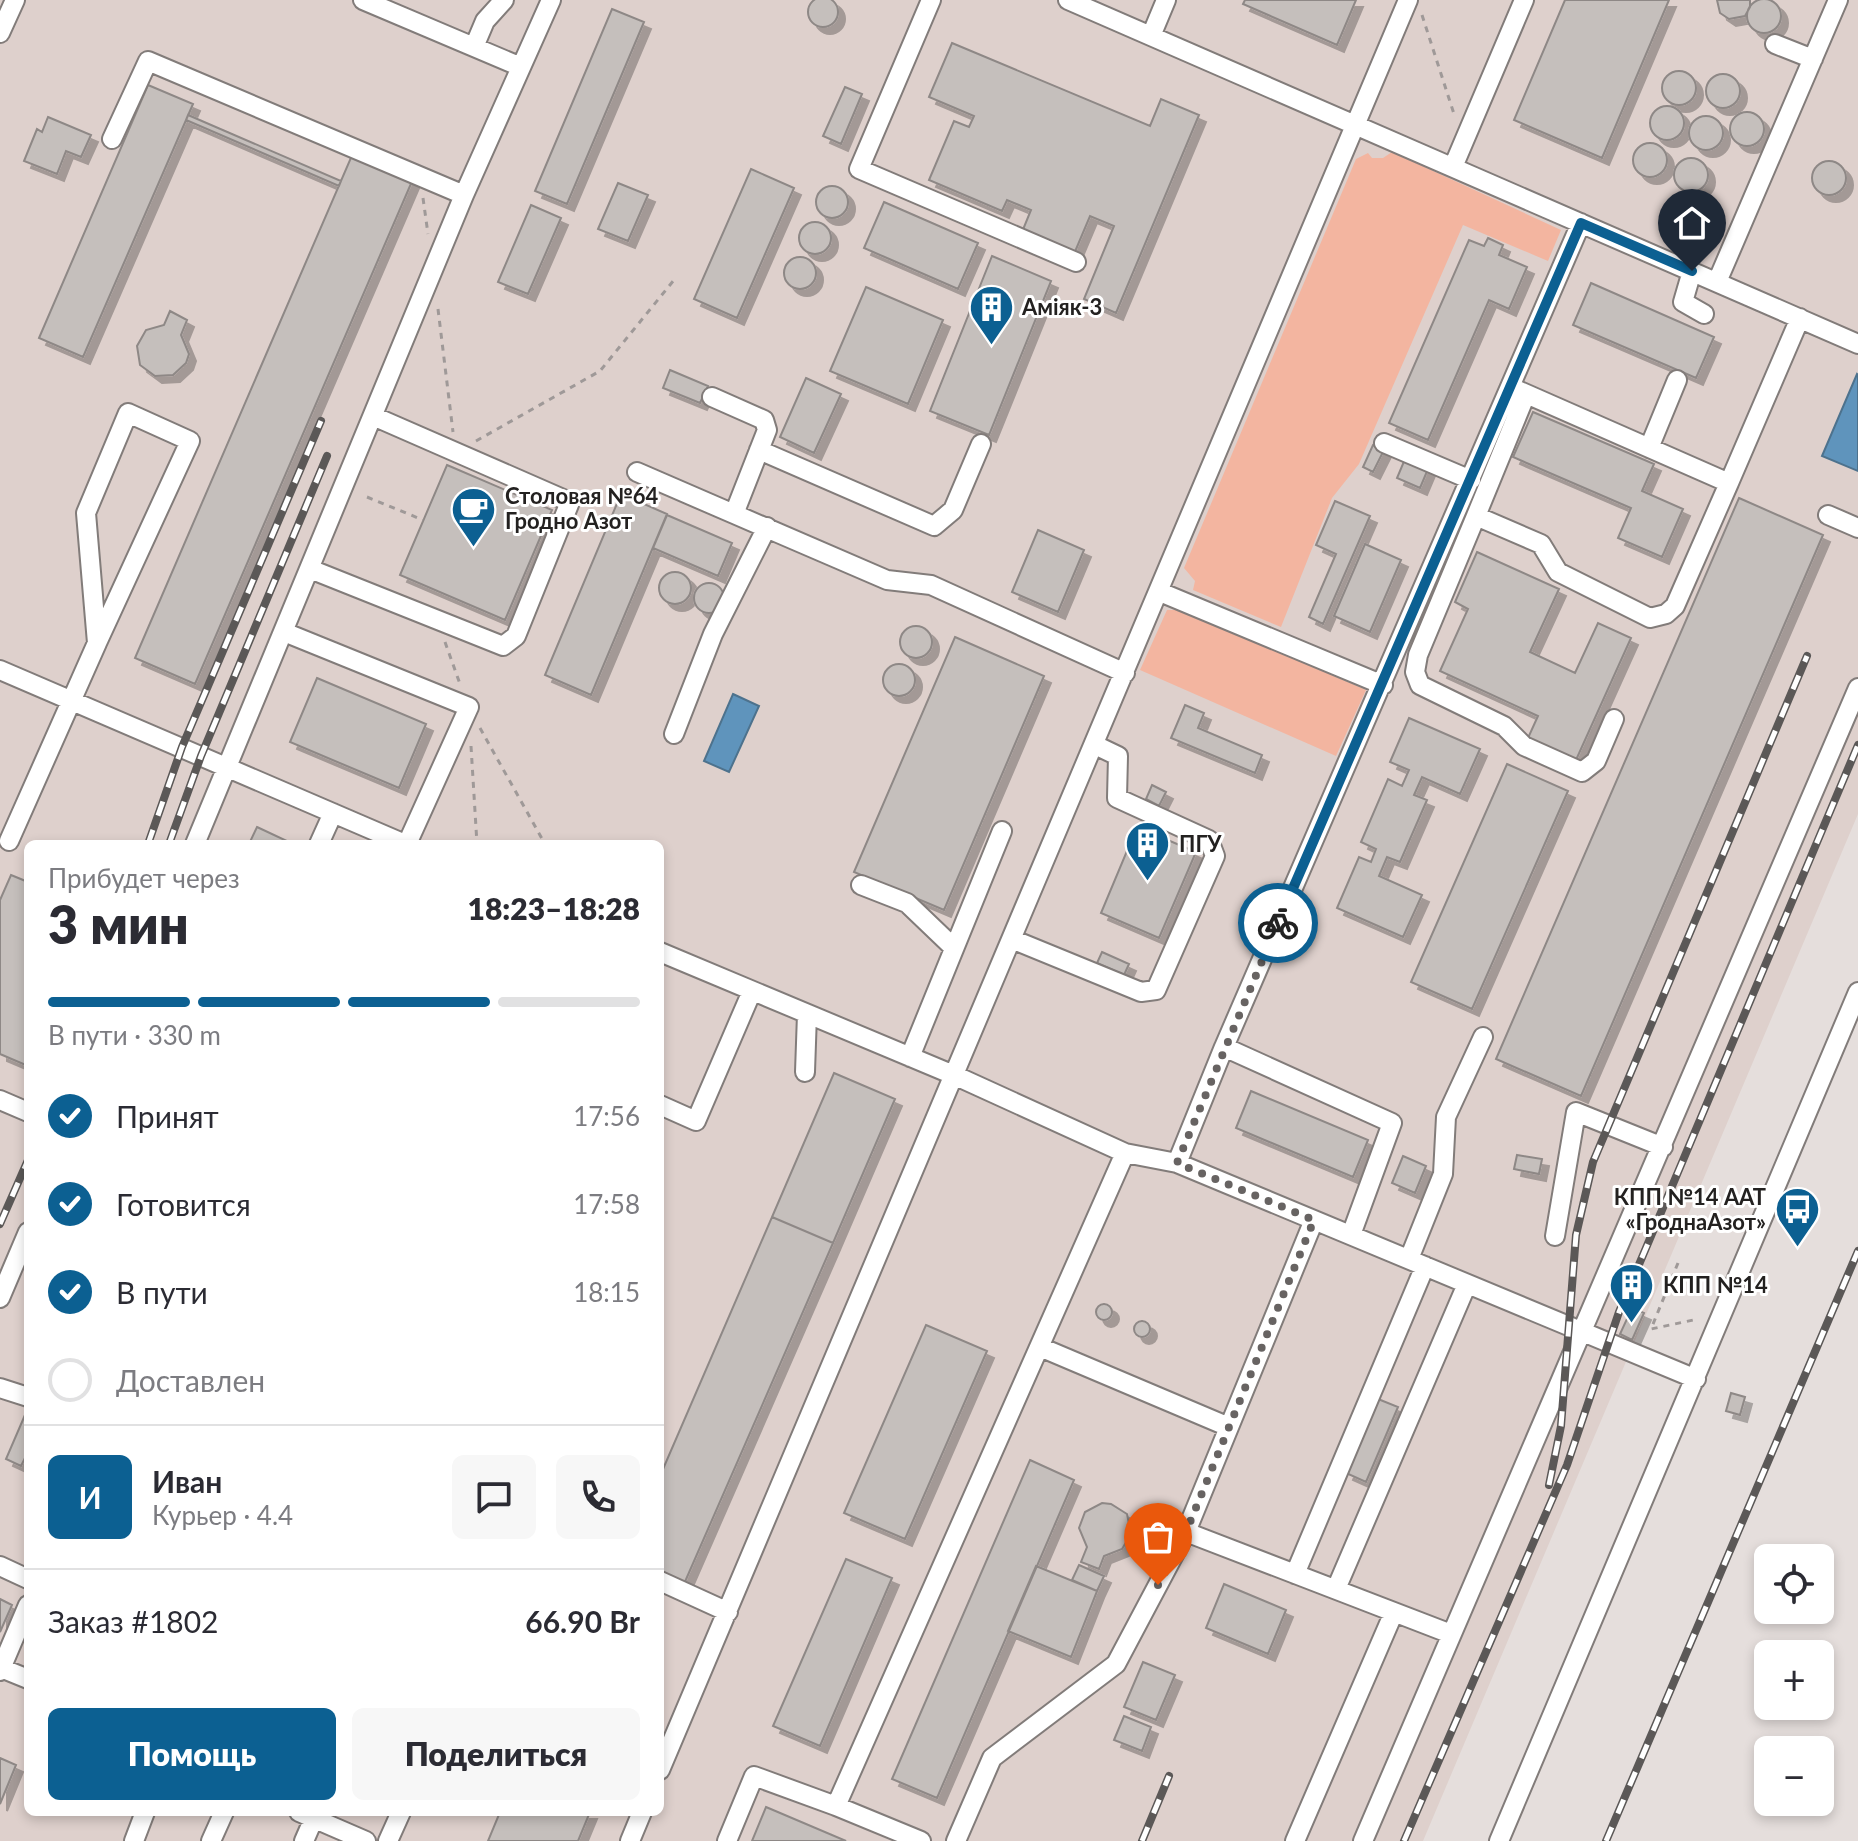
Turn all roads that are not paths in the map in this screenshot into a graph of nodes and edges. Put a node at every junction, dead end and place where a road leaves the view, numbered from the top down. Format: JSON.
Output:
{"nodes":[{"id":1,"x":15,"y":0,"type":"edge"},
{"id":2,"x":363,"y":0,"type":"edge"},
{"id":3,"x":504,"y":0,"type":"edge"},
{"id":4,"x":551,"y":0,"type":"edge"},
{"id":5,"x":931,"y":0,"type":"edge"},
{"id":6,"x":1166,"y":0,"type":"edge"},
{"id":7,"x":1524,"y":0,"type":"edge"},
{"id":8,"x":1838,"y":0,"type":"edge"},
{"id":9,"x":1071,"y":1,"type":"edge"},
{"id":10,"x":1407,"y":3,"type":"edge"},
{"id":11,"x":0,"y":33,"type":"edge"},
{"id":12,"x":1151,"y":36,"type":"junction"},
{"id":13,"x":1775,"y":44,"type":"dead end"},
{"id":14,"x":474,"y":47,"type":"junction"},
{"id":15,"x":1813,"y":59,"type":"junction"},
{"id":16,"x":521,"y":67,"type":"junction"},
{"id":17,"x":1354,"y":123,"type":"junction"},
{"id":18,"x":112,"y":139,"type":"dead end"},
{"id":19,"x":1453,"y":167,"type":"junction"},
{"id":20,"x":464,"y":195,"type":"junction"},
{"id":21,"x":1581,"y":223,"type":"junction"},
{"id":22,"x":1076,"y":262,"type":"dead end"},
{"id":23,"x":1692,"y":271,"type":"junction"},
{"id":24,"x":1717,"y":282,"type":"junction"},
{"id":25,"x":1704,"y":314,"type":"dead end"},
{"id":26,"x":1800,"y":318,"type":"junction"},
{"id":27,"x":1858,"y":344,"type":"edge"},
{"id":28,"x":1677,"y":380,"type":"dead end"},
{"id":29,"x":1518,"y":391,"type":"junction"},
{"id":30,"x":712,"y":397,"type":"dead end"},
{"id":31,"x":373,"y":416,"type":"junction"},
{"id":32,"x":1384,"y":443,"type":"dead end"},
{"id":33,"x":981,"y":444,"type":"dead end"},
{"id":34,"x":1649,"y":448,"type":"junction"},
{"id":35,"x":759,"y":450,"type":"junction"},
{"id":36,"x":637,"y":472,"type":"dead end"},
{"id":37,"x":1471,"y":480,"type":"junction"},
{"id":38,"x":1729,"y":483,"type":"junction"},
{"id":39,"x":734,"y":514,"type":"junction"},
{"id":40,"x":1828,"y":515,"type":"dead end"},
{"id":41,"x":1476,"y":516,"type":"junction"},
{"id":42,"x":767,"y":527,"type":"junction"},
{"id":43,"x":1858,"y":528,"type":"edge"},
{"id":44,"x":310,"y":569,"type":"junction"},
{"id":45,"x":1160,"y":592,"type":"junction"},
{"id":46,"x":284,"y":632,"type":"junction"},
{"id":47,"x":97,"y":643,"type":"junction"},
{"id":48,"x":0,"y":670,"type":"edge"},
{"id":49,"x":1125,"y":673,"type":"junction"},
{"id":50,"x":1383,"y":685,"type":"junction"},
{"id":51,"x":1858,"y":688,"type":"edge"},
{"id":52,"x":71,"y":700,"type":"junction"},
{"id":53,"x":1614,"y":719,"type":"dead end"},
{"id":54,"x":674,"y":734,"type":"dead end"},
{"id":55,"x":1095,"y":745,"type":"junction"},
{"id":56,"x":228,"y":767,"type":"junction"},
{"id":57,"x":333,"y":813,"type":"junction"},
{"id":58,"x":1002,"y":831,"type":"dead end"},
{"id":59,"x":197,"y":840,"type":"edge"},
{"id":60,"x":321,"y":840,"type":"edge"},
{"id":61,"x":397,"y":840,"type":"edge"},
{"id":62,"x":408,"y":840,"type":"edge"},
{"id":63,"x":9,"y":841,"type":"dead end"},
{"id":64,"x":861,"y":885,"type":"dead end"},
{"id":65,"x":1014,"y":940,"type":"junction"},
{"id":66,"x":954,"y":948,"type":"junction"},
{"id":67,"x":664,"y":954,"type":"edge"},
{"id":68,"x":752,"y":991,"type":"junction"},
{"id":69,"x":1858,"y":992,"type":"edge"},
{"id":70,"x":807,"y":1014,"type":"junction"},
{"id":71,"x":1483,"y":1037,"type":"dead end"},
{"id":72,"x":1224,"y":1047,"type":"junction"},
{"id":73,"x":910,"y":1057,"type":"junction"},
{"id":74,"x":805,"y":1072,"type":"dead end"},
{"id":75,"x":956,"y":1076,"type":"junction"},
{"id":76,"x":0,"y":1100,"type":"edge"},
{"id":77,"x":664,"y":1107,"type":"edge"},
{"id":78,"x":24,"y":1110,"type":"edge"},
{"id":79,"x":1663,"y":1147,"type":"junction"},
{"id":80,"x":1125,"y":1153,"type":"junction"},
{"id":81,"x":1177,"y":1163,"type":"junction"},
{"id":82,"x":1314,"y":1220,"type":"junction"},
{"id":83,"x":1351,"y":1235,"type":"junction"},
{"id":84,"x":1555,"y":1236,"type":"dead end"},
{"id":85,"x":24,"y":1241,"type":"edge"},
{"id":86,"x":1417,"y":1263,"type":"junction"},
{"id":87,"x":1467,"y":1284,"type":"junction"},
{"id":88,"x":0,"y":1298,"type":"edge"},
{"id":89,"x":1583,"y":1332,"type":"junction"},
{"id":90,"x":1040,"y":1347,"type":"junction"},
{"id":91,"x":1696,"y":1379,"type":"junction"},
{"id":92,"x":0,"y":1388,"type":"edge"},
{"id":93,"x":24,"y":1396,"type":"edge"},
{"id":94,"x":1229,"y":1427,"type":"junction"},
{"id":95,"x":1186,"y":1532,"type":"junction"},
{"id":96,"x":0,"y":1566,"type":"edge"},
{"id":97,"x":1295,"y":1574,"type":"junction"},
{"id":98,"x":24,"y":1577,"type":"edge"},
{"id":99,"x":664,"y":1583,"type":"edge"},
{"id":100,"x":1336,"y":1589,"type":"junction"},
{"id":101,"x":728,"y":1612,"type":"junction"},
{"id":102,"x":1394,"y":1612,"type":"junction"},
{"id":103,"x":24,"y":1614,"type":"edge"},
{"id":104,"x":1451,"y":1634,"type":"junction"},
{"id":105,"x":0,"y":1669,"type":"edge"},
{"id":106,"x":24,"y":1678,"type":"edge"},
{"id":107,"x":664,"y":1761,"type":"edge"},
{"id":108,"x":836,"y":1806,"type":"junction"},
{"id":109,"x":143,"y":1816,"type":"edge"},
{"id":110,"x":222,"y":1816,"type":"edge"},
{"id":111,"x":306,"y":1816,"type":"edge"},
{"id":112,"x":308,"y":1816,"type":"edge"},
{"id":113,"x":399,"y":1816,"type":"edge"},
{"id":114,"x":640,"y":1816,"type":"edge"},
{"id":115,"x":134,"y":1841,"type":"edge"},
{"id":116,"x":211,"y":1841,"type":"edge"},
{"id":117,"x":304,"y":1841,"type":"edge"},
{"id":118,"x":366,"y":1841,"type":"edge"},
{"id":119,"x":388,"y":1841,"type":"edge"},
{"id":120,"x":630,"y":1841,"type":"edge"},
{"id":121,"x":727,"y":1841,"type":"edge"},
{"id":122,"x":921,"y":1841,"type":"edge"},
{"id":123,"x":956,"y":1841,"type":"edge"},
{"id":124,"x":1295,"y":1841,"type":"edge"},
{"id":125,"x":1363,"y":1841,"type":"edge"},
{"id":126,"x":1499,"y":1841,"type":"edge"}],
"edges":[{"from":1,"to":11,"type":"lane"},
{"from":2,"to":14,"type":"lane"},
{"from":3,"to":14,"type":"lane"},
{"from":4,"to":16,"type":"lane"},
{"from":5,"to":22,"type":"lane"},
{"from":6,"to":12,"type":"lane"},
{"from":7,"to":19,"type":"lane"},
{"from":8,"to":15,"type":"lane"},
{"from":9,"to":12,"type":"lane"},
{"from":10,"to":17,"type":"lane"},
{"from":12,"to":17,"type":"lane"},
{"from":13,"to":15,"type":"lane"},
{"from":14,"to":16,"type":"lane"},
{"from":15,"to":24,"type":"lane"},
{"from":16,"to":20,"type":"lane"},
{"from":17,"to":19,"type":"lane"},
{"from":17,"to":45,"type":"lane"},
{"from":18,"to":20,"type":"lane"},
{"from":19,"to":21,"type":"lane"},
{"from":20,"to":31,"type":"lane"},
{"from":21,"to":23,"type":"lane"},
{"from":21,"to":29,"type":"lane"},
{"from":23,"to":24,"type":"lane"},
{"from":23,"to":25,"type":"lane"},
{"from":24,"to":26,"type":"lane"},
{"from":26,"to":27,"type":"lane"},
{"from":26,"to":38,"type":"lane"},
{"from":28,"to":34,"type":"lane"},
{"from":29,"to":34,"type":"lane"},
{"from":29,"to":37,"type":"lane"},
{"from":29,"to":41,"type":"lane"},
{"from":30,"to":35,"type":"lane"},
{"from":31,"to":44,"type":"lane"},
{"from":31,"to":44,"type":"lane"},
{"from":32,"to":37,"type":"lane"},
{"from":33,"to":35,"type":"lane"},
{"from":34,"to":38,"type":"lane"},
{"from":35,"to":39,"type":"lane"},
{"from":36,"to":39,"type":"lane"},
{"from":37,"to":50,"type":"lane"},
{"from":38,"to":41,"type":"lane"},
{"from":39,"to":42,"type":"lane"},
{"from":40,"to":43,"type":"lane"},
{"from":41,"to":53,"type":"lane"},
{"from":42,"to":49,"type":"lane"},
{"from":42,"to":54,"type":"lane"},
{"from":44,"to":46,"type":"lane"},
{"from":45,"to":49,"type":"lane"},
{"from":45,"to":50,"type":"lane"},
{"from":46,"to":56,"type":"lane"},
{"from":46,"to":62,"type":"lane"},
{"from":47,"to":47,"type":"lane"},
{"from":47,"to":52,"type":"lane"},
{"from":48,"to":52,"type":"lane"},
{"from":49,"to":55,"type":"lane"},
{"from":50,"to":72,"type":"lane"},
{"from":51,"to":79,"type":"lane"},
{"from":52,"to":56,"type":"lane"},
{"from":52,"to":63,"type":"lane"},
{"from":55,"to":65,"type":"lane"},
{"from":55,"to":65,"type":"lane"},
{"from":56,"to":57,"type":"lane"},
{"from":56,"to":59,"type":"lane"},
{"from":57,"to":60,"type":"lane"},
{"from":57,"to":61,"type":"lane"},
{"from":58,"to":66,"type":"lane"},
{"from":64,"to":66,"type":"lane"},
{"from":65,"to":75,"type":"lane"},
{"from":66,"to":73,"type":"lane"},
{"from":67,"to":68,"type":"lane"},
{"from":68,"to":70,"type":"lane"},
{"from":68,"to":77,"type":"lane"},
{"from":69,"to":91,"type":"lane"},
{"from":70,"to":73,"type":"lane"},
{"from":70,"to":74,"type":"lane"},
{"from":71,"to":86,"type":"lane"},
{"from":72,"to":81,"type":"lane"},
{"from":72,"to":83,"type":"lane"},
{"from":73,"to":75,"type":"lane"},
{"from":75,"to":80,"type":"lane"},
{"from":75,"to":101,"type":"lane"},
{"from":76,"to":78,"type":"lane"},
{"from":79,"to":84,"type":"lane"},
{"from":79,"to":89,"type":"lane"},
{"from":80,"to":81,"type":"lane"},
{"from":80,"to":90,"type":"lane"},
{"from":81,"to":82,"type":"lane"},
{"from":82,"to":83,"type":"lane"},
{"from":82,"to":94,"type":"lane"},
{"from":83,"to":86,"type":"lane"},
{"from":85,"to":88,"type":"lane"},
{"from":86,"to":87,"type":"lane"},
{"from":86,"to":97,"type":"lane"},
{"from":87,"to":89,"type":"lane"},
{"from":87,"to":100,"type":"lane"},
{"from":89,"to":91,"type":"lane"},
{"from":89,"to":104,"type":"lane"},
{"from":90,"to":94,"type":"lane"},
{"from":90,"to":108,"type":"lane"},
{"from":91,"to":126,"type":"lane"},
{"from":92,"to":93,"type":"lane"},
{"from":94,"to":95,"type":"lane"},
{"from":95,"to":97,"type":"lane"},
{"from":95,"to":123,"type":"lane"},
{"from":96,"to":98,"type":"lane"},
{"from":97,"to":100,"type":"lane"},
{"from":99,"to":101,"type":"lane"},
{"from":100,"to":102,"type":"lane"},
{"from":101,"to":107,"type":"lane"},
{"from":102,"to":104,"type":"lane"},
{"from":102,"to":124,"type":"lane"},
{"from":103,"to":105,"type":"lane"},
{"from":104,"to":125,"type":"lane"},
{"from":105,"to":106,"type":"lane"},
{"from":108,"to":121,"type":"lane"},
{"from":108,"to":122,"type":"lane"},
{"from":109,"to":115,"type":"lane"},
{"from":110,"to":116,"type":"lane"},
{"from":111,"to":117,"type":"lane"},
{"from":112,"to":118,"type":"lane"},
{"from":113,"to":119,"type":"lane"},
{"from":114,"to":120,"type":"lane"}]}
